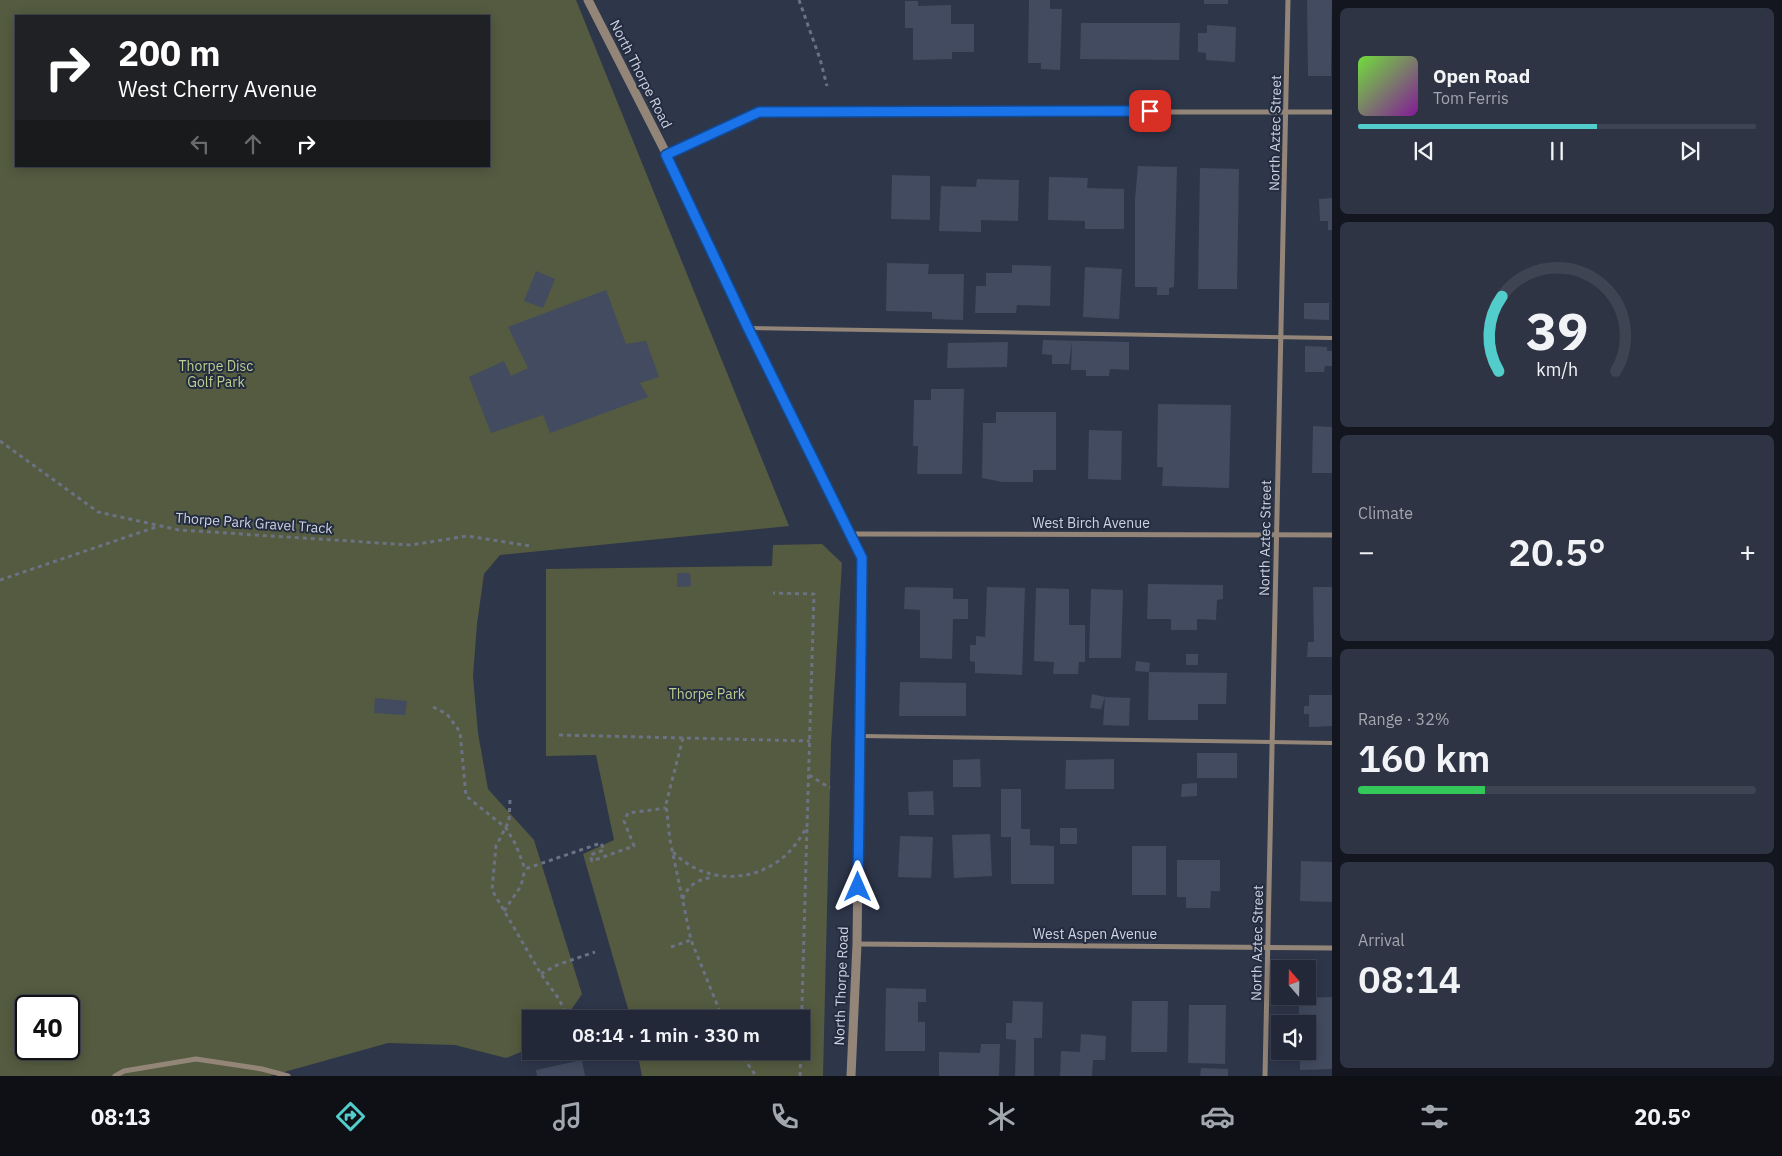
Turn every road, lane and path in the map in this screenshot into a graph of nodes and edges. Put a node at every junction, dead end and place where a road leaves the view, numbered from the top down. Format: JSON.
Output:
{"nodes":[{"id":1,"x":588,"y":0,"type":"edge"},
{"id":2,"x":799,"y":0,"type":"edge"},
{"id":3,"x":1288,"y":0,"type":"edge"},
{"id":4,"x":827,"y":86,"type":"dead end"},
{"id":5,"x":1287,"y":111,"type":"junction"},
{"id":6,"x":1332,"y":112,"type":"edge"},
{"id":7,"x":666,"y":155,"type":"junction"},
{"id":8,"x":748,"y":328,"type":"junction"},
{"id":9,"x":1281,"y":337,"type":"junction"},
{"id":10,"x":1332,"y":338,"type":"edge"},
{"id":11,"x":0,"y":441,"type":"edge"},
{"id":12,"x":160,"y":526,"type":"junction"},
{"id":13,"x":850,"y":534,"type":"junction"},
{"id":14,"x":1276,"y":534,"type":"junction"},
{"id":15,"x":1332,"y":535,"type":"edge"},
{"id":16,"x":530,"y":546,"type":"dead end"},
{"id":17,"x":0,"y":580,"type":"edge"},
{"id":18,"x":773,"y":593,"type":"dead end"},
{"id":19,"x":434,"y":707,"type":"dead end"},
{"id":20,"x":559,"y":735,"type":"dead end"},
{"id":21,"x":858,"y":736,"type":"junction"},
{"id":22,"x":683,"y":738,"type":"junction"},
{"id":23,"x":810,"y":741,"type":"junction"},
{"id":24,"x":1273,"y":742,"type":"junction"},
{"id":25,"x":1332,"y":743,"type":"edge"},
{"id":26,"x":809,"y":774,"type":"junction"},
{"id":27,"x":830,"y":788,"type":"dead end"},
{"id":28,"x":510,"y":800,"type":"dead end"},
{"id":29,"x":666,"y":808,"type":"junction"},
{"id":30,"x":807,"y":827,"type":"junction"},
{"id":31,"x":506,"y":828,"type":"junction"},
{"id":32,"x":673,"y":852,"type":"junction"},
{"id":33,"x":525,"y":869,"type":"junction"},
{"id":34,"x":714,"y":877,"type":"junction"},
{"id":35,"x":682,"y":901,"type":"junction"},
{"id":36,"x":504,"y":911,"type":"junction"},
{"id":37,"x":691,"y":940,"type":"junction"},
{"id":38,"x":857,"y":944,"type":"junction"},
{"id":39,"x":1268,"y":946,"type":"junction"},
{"id":40,"x":671,"y":947,"type":"dead end"},
{"id":41,"x":1332,"y":948,"type":"edge"},
{"id":42,"x":595,"y":952,"type":"dead end"},
{"id":43,"x":541,"y":974,"type":"junction"},
{"id":44,"x":564,"y":1010,"type":"edge"},
{"id":45,"x":719,"y":1010,"type":"edge"},
{"id":46,"x":802,"y":1010,"type":"edge"},
{"id":47,"x":745,"y":1060,"type":"edge"},
{"id":48,"x":801,"y":1060,"type":"edge"},
{"id":49,"x":115,"y":1076,"type":"edge"},
{"id":50,"x":288,"y":1076,"type":"edge"},
{"id":51,"x":756,"y":1076,"type":"edge"},
{"id":52,"x":800,"y":1076,"type":"edge"},
{"id":53,"x":850,"y":1076,"type":"edge"},
{"id":54,"x":1264,"y":1076,"type":"edge"}],
"edges":[{"from":1,"to":7,"type":"street","name":"North Thorpe Road"},
{"from":2,"to":4,"type":"path"},
{"from":3,"to":5,"type":"street","name":"North Aztec Street"},
{"from":5,"to":6,"type":"street"},
{"from":5,"to":7,"type":"street"},
{"from":5,"to":9,"type":"street","name":"North Aztec Street"},
{"from":7,"to":8,"type":"street","name":"North Thorpe Road"},
{"from":8,"to":9,"type":"lane"},
{"from":8,"to":13,"type":"street","name":"North Thorpe Road"},
{"from":9,"to":10,"type":"lane"},
{"from":9,"to":14,"type":"street","name":"North Aztec Street"},
{"from":11,"to":12,"type":"path","name":"Thorpe Park Gravel Track"},
{"from":12,"to":16,"type":"path","name":"Thorpe Park Gravel Track"},
{"from":12,"to":17,"type":"path"},
{"from":13,"to":14,"type":"street","name":"West Birch Avenue"},
{"from":13,"to":21,"type":"street","name":"North Thorpe Road"},
{"from":14,"to":15,"type":"street","name":"West Birch Avenue"},
{"from":14,"to":24,"type":"street","name":"North Aztec Street"},
{"from":18,"to":23,"type":"path"},
{"from":19,"to":31,"type":"path"},
{"from":20,"to":22,"type":"path"},
{"from":21,"to":24,"type":"lane"},
{"from":21,"to":38,"type":"street","name":"North Thorpe Road"},
{"from":22,"to":23,"type":"path"},
{"from":22,"to":29,"type":"path"},
{"from":23,"to":26,"type":"path"},
{"from":24,"to":25,"type":"lane"},
{"from":24,"to":39,"type":"street","name":"North Aztec Street"},
{"from":26,"to":27,"type":"path"},
{"from":26,"to":30,"type":"path"},
{"from":28,"to":31,"type":"path"},
{"from":29,"to":32,"type":"path"},
{"from":29,"to":33,"type":"path"},
{"from":30,"to":34,"type":"path"},
{"from":30,"to":46,"type":"path"},
{"from":31,"to":33,"type":"path"},
{"from":31,"to":36,"type":"path"},
{"from":32,"to":34,"type":"path"},
{"from":32,"to":35,"type":"path"},
{"from":33,"to":36,"type":"path"},
{"from":34,"to":35,"type":"path"},
{"from":35,"to":37,"type":"path"},
{"from":36,"to":43,"type":"path"},
{"from":37,"to":40,"type":"path"},
{"from":37,"to":45,"type":"path"},
{"from":38,"to":39,"type":"street","name":"West Aspen Avenue"},
{"from":38,"to":53,"type":"street","name":"North Thorpe Road"},
{"from":39,"to":41,"type":"street","name":"West Aspen Avenue"},
{"from":39,"to":54,"type":"street","name":"North Aztec Street"},
{"from":42,"to":43,"type":"path"},
{"from":43,"to":44,"type":"path"},
{"from":47,"to":51,"type":"path"},
{"from":48,"to":52,"type":"path"},
{"from":49,"to":50,"type":"street"}]}
